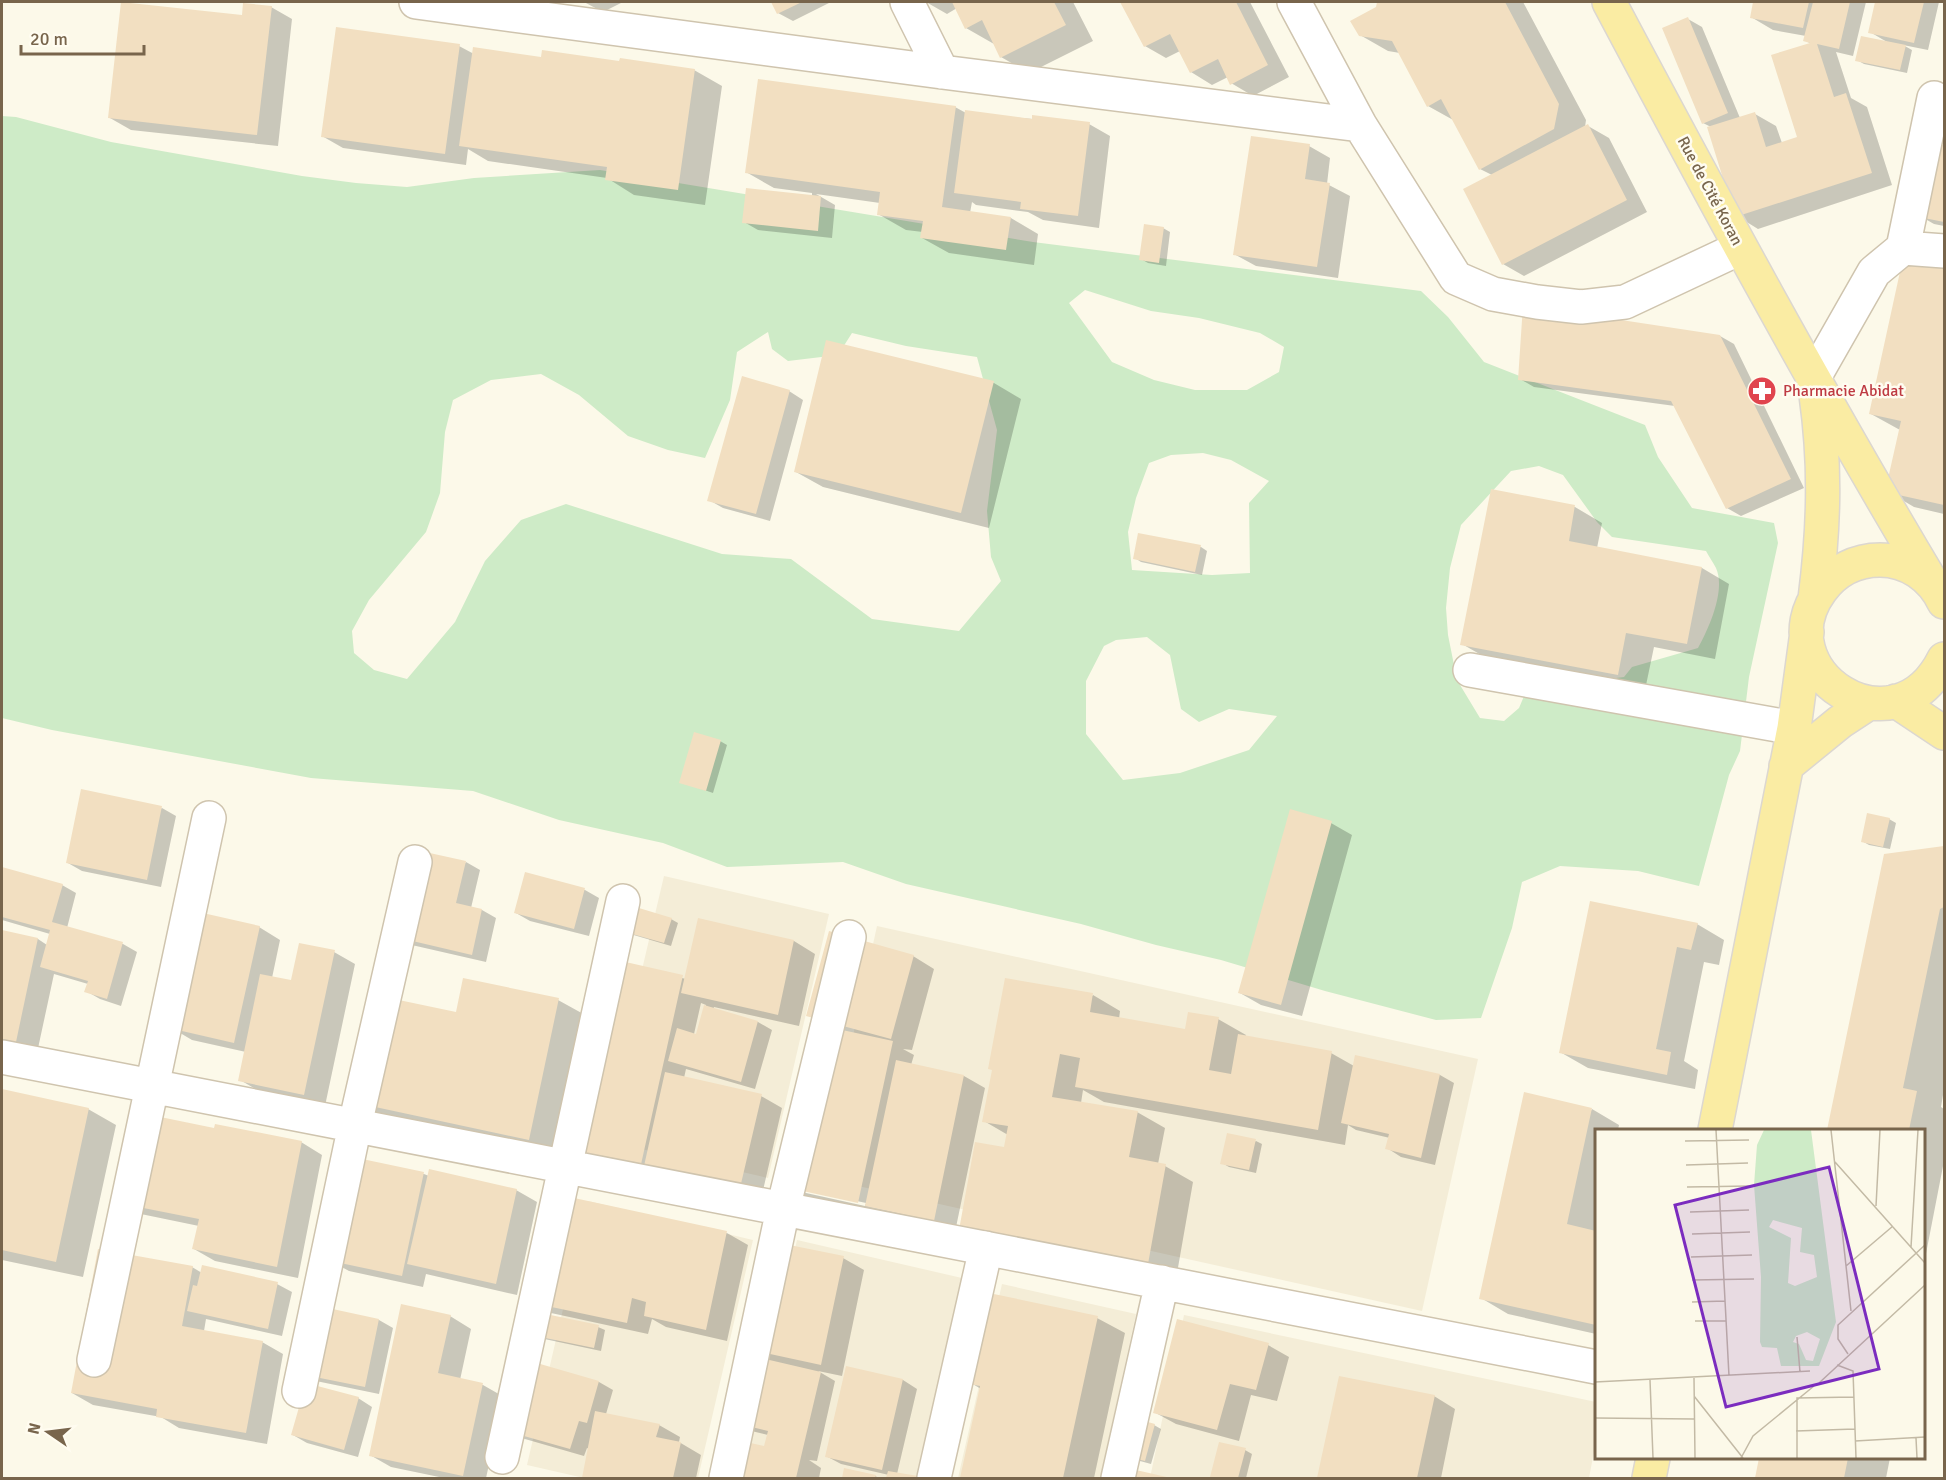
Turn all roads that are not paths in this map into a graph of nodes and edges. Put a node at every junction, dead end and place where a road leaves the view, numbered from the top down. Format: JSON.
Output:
{"nodes":[{"id":1,"x":417,"y":2,"type":"edge"},
{"id":2,"x":907,"y":2,"type":"edge"},
{"id":3,"x":1294,"y":2,"type":"edge"},
{"id":4,"x":1609,"y":2,"type":"edge"},
{"id":5,"x":942,"y":72,"type":"junction"},
{"id":6,"x":1934,"y":98,"type":"dead end"},
{"id":7,"x":1360,"y":125,"type":"junction"},
{"id":8,"x":1740,"y":248,"type":"junction"},
{"id":9,"x":1903,"y":248,"type":"junction"},
{"id":10,"x":1944,"y":251,"type":"edge"},
{"id":11,"x":1813,"y":379,"type":"junction"},
{"id":12,"x":1938,"y":592,"type":"edge"},
{"id":13,"x":1815,"y":599,"type":"junction"},
{"id":14,"x":1807,"y":632,"type":"junction"},
{"id":15,"x":1944,"y":659,"type":"edge"},
{"id":16,"x":1470,"y":670,"type":"dead end"},
{"id":17,"x":1883,"y":702,"type":"junction"},
{"id":18,"x":1794,"y":728,"type":"junction"},
{"id":19,"x":1944,"y":733,"type":"edge"},
{"id":20,"x":1786,"y":766,"type":"junction"},
{"id":21,"x":209,"y":818,"type":"dead end"},
{"id":22,"x":415,"y":862,"type":"dead end"},
{"id":23,"x":623,"y":901,"type":"dead end"},
{"id":24,"x":849,"y":937,"type":"dead end"},
{"id":25,"x":2,"y":1057,"type":"edge"},
{"id":26,"x":151,"y":1086,"type":"junction"},
{"id":27,"x":355,"y":1125,"type":"junction"},
{"id":28,"x":1715,"y":1129,"type":"edge"},
{"id":29,"x":567,"y":1167,"type":"junction"},
{"id":30,"x":783,"y":1209,"type":"junction"},
{"id":31,"x":986,"y":1248,"type":"junction"},
{"id":32,"x":1162,"y":1282,"type":"junction"},
{"id":33,"x":94,"y":1360,"type":"dead end"},
{"id":34,"x":1595,"y":1366,"type":"edge"},
{"id":35,"x":299,"y":1391,"type":"dead end"},
{"id":36,"x":502,"y":1457,"type":"dead end"},
{"id":37,"x":1653,"y":1459,"type":"edge"},
{"id":38,"x":726,"y":1479,"type":"edge"},
{"id":39,"x":934,"y":1479,"type":"edge"},
{"id":40,"x":1118,"y":1479,"type":"edge"},
{"id":41,"x":1649,"y":1479,"type":"edge"}],
"edges":[{"from":1,"to":5,"type":"street"},
{"from":2,"to":5,"type":"street"},
{"from":3,"to":7,"type":"street"},
{"from":4,"to":8,"type":"main road","name":"Rue de Cité Koran"},
{"from":5,"to":7,"type":"street"},
{"from":6,"to":9,"type":"street"},
{"from":7,"to":8,"type":"street"},
{"from":8,"to":11,"type":"main road","name":"Rue de Cité Koran"},
{"from":9,"to":10,"type":"street"},
{"from":9,"to":11,"type":"street"},
{"from":11,"to":12,"type":"main road","name":"Rue de Cité Koran"},
{"from":11,"to":13,"type":"main road"},
{"from":12,"to":13,"type":"main road"},
{"from":13,"to":14,"type":"main road"},
{"from":14,"to":17,"type":"main road"},
{"from":14,"to":18,"type":"main road"},
{"from":15,"to":17,"type":"main road"},
{"from":16,"to":18,"type":"street"},
{"from":17,"to":19,"type":"main road"},
{"from":17,"to":20,"type":"main road"},
{"from":18,"to":20,"type":"main road"},
{"from":20,"to":28,"type":"main road"},
{"from":21,"to":26,"type":"street"},
{"from":22,"to":27,"type":"street"},
{"from":23,"to":29,"type":"street"},
{"from":24,"to":30,"type":"street"},
{"from":25,"to":26,"type":"street"},
{"from":26,"to":27,"type":"street"},
{"from":26,"to":33,"type":"street"},
{"from":27,"to":29,"type":"street"},
{"from":27,"to":35,"type":"street"},
{"from":29,"to":30,"type":"street"},
{"from":29,"to":36,"type":"street"},
{"from":30,"to":31,"type":"street"},
{"from":30,"to":38,"type":"street"},
{"from":31,"to":32,"type":"street"},
{"from":31,"to":39,"type":"street"},
{"from":32,"to":34,"type":"street"},
{"from":32,"to":40,"type":"street"},
{"from":37,"to":41,"type":"main road"}]}
